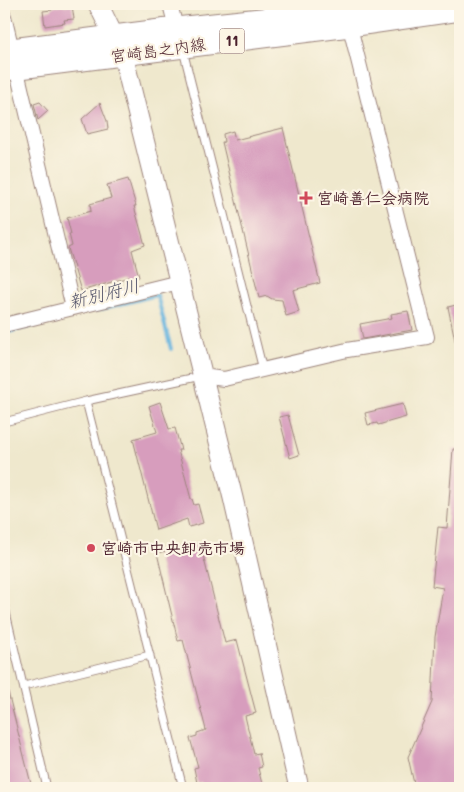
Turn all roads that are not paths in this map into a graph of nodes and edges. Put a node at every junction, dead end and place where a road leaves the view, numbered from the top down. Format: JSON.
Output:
{"nodes":[{"id":1,"x":98,"y":4,"type":"edge"},
{"id":2,"x":170,"y":4,"type":"edge"},
{"id":3,"x":376,"y":4,"type":"edge"},
{"id":4,"x":460,"y":10,"type":"edge"},
{"id":5,"x":346,"y":13,"type":"edge"},
{"id":6,"x":4,"y":16,"type":"edge"},
{"id":7,"x":113,"y":36,"type":"junction"},
{"id":8,"x":179,"y":38,"type":"junction"},
{"id":9,"x":122,"y":56,"type":"junction"},
{"id":10,"x":9,"y":59,"type":"edge"},
{"id":11,"x":178,"y":282,"type":"junction"},
{"id":12,"x":74,"y":308,"type":"junction"},
{"id":13,"x":4,"y":325,"type":"edge"},
{"id":14,"x":262,"y":370,"type":"junction"},
{"id":15,"x":202,"y":376,"type":"junction"},
{"id":16,"x":86,"y":401,"type":"junction"},
{"id":17,"x":4,"y":422,"type":"edge"},
{"id":18,"x":4,"y":604,"type":"edge"},
{"id":19,"x":150,"y":656,"type":"junction"},
{"id":20,"x":24,"y":686,"type":"junction"},
{"id":21,"x":48,"y":788,"type":"edge"},
{"id":22,"x":183,"y":788,"type":"edge"},
{"id":23,"x":299,"y":788,"type":"edge"}],
"edges":[{"from":1,"to":7,"type":"street"},
{"from":2,"to":8,"type":"street"},
{"from":3,"to":5,"type":"main road","name":"宮崎島之内線","number":"11"},
{"from":4,"to":5,"type":"main road","name":"宮崎島之内線","number":"11"},
{"from":5,"to":8,"type":"main road","name":"宮崎島之内線","number":"11"},
{"from":5,"to":14,"type":"street"},
{"from":6,"to":10,"type":"street"},
{"from":7,"to":8,"type":"main road","name":"宮崎島之内線","number":"11"},
{"from":7,"to":9,"type":"street"},
{"from":7,"to":10,"type":"main road","name":"宮崎島之内線","number":"11"},
{"from":8,"to":9,"type":"main road","name":"宮崎島之内線","number":"11"},
{"from":8,"to":14,"type":"lane"},
{"from":9,"to":10,"type":"main road","name":"宮崎島之内線","number":"11"},
{"from":9,"to":11,"type":"street"},
{"from":10,"to":12,"type":"street"},
{"from":11,"to":12,"type":"street"},
{"from":11,"to":15,"type":"street"},
{"from":12,"to":13,"type":"street"},
{"from":14,"to":15,"type":"street"},
{"from":15,"to":16,"type":"lane"},
{"from":15,"to":23,"type":"street"},
{"from":16,"to":17,"type":"lane"},
{"from":16,"to":19,"type":"lane"},
{"from":18,"to":20,"type":"lane"},
{"from":19,"to":20,"type":"lane"},
{"from":19,"to":22,"type":"lane"},
{"from":20,"to":21,"type":"lane"}]}
